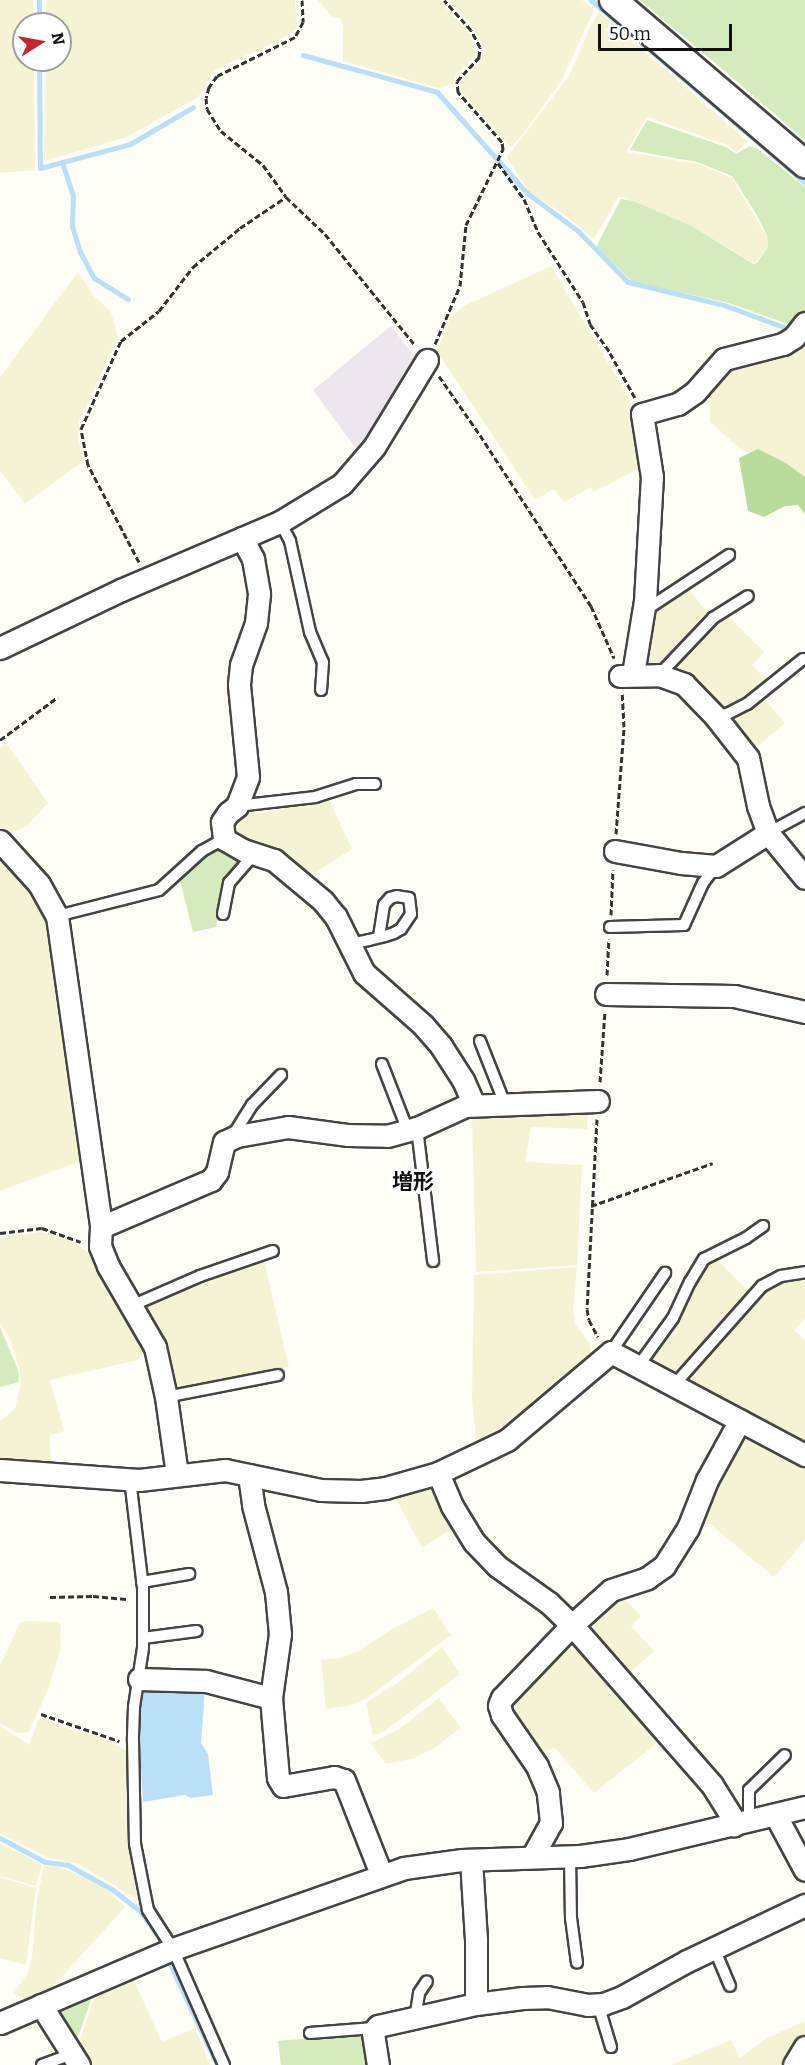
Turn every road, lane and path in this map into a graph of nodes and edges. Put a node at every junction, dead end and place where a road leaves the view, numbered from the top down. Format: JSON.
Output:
{"nodes":[{"id":1,"x":302,"y":0,"type":"edge"},
{"id":2,"x":444,"y":0,"type":"edge"},
{"id":3,"x":613,"y":0,"type":"edge"},
{"id":4,"x":498,"y":163,"type":"junction"},
{"id":5,"x":805,"y":164,"type":"edge"},
{"id":6,"x":286,"y":197,"type":"junction"},
{"id":7,"x":805,"y":323,"type":"edge"},
{"id":8,"x":427,"y":360,"type":"junction"},
{"id":9,"x":642,"y":414,"type":"junction"},
{"id":10,"x":280,"y":522,"type":"junction"},
{"id":11,"x":242,"y":538,"type":"junction"},
{"id":12,"x":729,"y":555,"type":"dead end"},
{"id":13,"x":148,"y":579,"type":"junction"},
{"id":14,"x":748,"y":596,"type":"dead end"},
{"id":15,"x":644,"y":611,"type":"junction"},
{"id":16,"x":0,"y":648,"type":"edge"},
{"id":17,"x":803,"y":659,"type":"dead end"},
{"id":18,"x":626,"y":675,"type":"junction"},
{"id":19,"x":659,"y":675,"type":"junction"},
{"id":20,"x":321,"y":690,"type":"dead end"},
{"id":21,"x":58,"y":697,"type":"dead end"},
{"id":22,"x":715,"y":716,"type":"junction"},
{"id":23,"x":0,"y":740,"type":"edge"},
{"id":24,"x":375,"y":784,"type":"dead end"},
{"id":25,"x":237,"y":806,"type":"junction"},
{"id":26,"x":805,"y":813,"type":"edge"},
{"id":27,"x":768,"y":833,"type":"junction"},
{"id":28,"x":224,"y":839,"type":"junction"},
{"id":29,"x":0,"y":842,"type":"edge"},
{"id":30,"x":615,"y":851,"type":"junction"},
{"id":31,"x":255,"y":853,"type":"junction"},
{"id":32,"x":716,"y":866,"type":"junction"},
{"id":33,"x":805,"y":878,"type":"edge"},
{"id":34,"x":223,"y":914,"type":"dead end"},
{"id":35,"x":57,"y":916,"type":"junction"},
{"id":36,"x":610,"y":927,"type":"junction"},
{"id":37,"x":379,"y":937,"type":"dead end"},
{"id":38,"x":350,"y":945,"type":"junction"},
{"id":39,"x":606,"y":994,"type":"junction"},
{"id":40,"x":805,"y":1012,"type":"edge"},
{"id":41,"x":480,"y":1041,"type":"dead end"},
{"id":42,"x":382,"y":1064,"type":"dead end"},
{"id":43,"x":281,"y":1076,"type":"dead end"},
{"id":44,"x":598,"y":1101,"type":"junction"},
{"id":45,"x":505,"y":1104,"type":"junction"},
{"id":46,"x":474,"y":1105,"type":"junction"},
{"id":47,"x":412,"y":1129,"type":"junction"},
{"id":48,"x":232,"y":1137,"type":"junction"},
{"id":49,"x":714,"y":1163,"type":"dead end"},
{"id":50,"x":591,"y":1206,"type":"junction"},
{"id":51,"x":763,"y":1226,"type":"dead end"},
{"id":52,"x":0,"y":1233,"type":"edge"},
{"id":53,"x":101,"y":1237,"type":"junction"},
{"id":54,"x":273,"y":1251,"type":"dead end"},
{"id":55,"x":433,"y":1262,"type":"dead end"},
{"id":56,"x":805,"y":1272,"type":"edge"},
{"id":57,"x":665,"y":1273,"type":"dead end"},
{"id":58,"x":131,"y":1306,"type":"junction"},
{"id":59,"x":611,"y":1352,"type":"junction"},
{"id":60,"x":639,"y":1365,"type":"junction"},
{"id":61,"x":278,"y":1375,"type":"dead end"},
{"id":62,"x":675,"y":1384,"type":"junction"},
{"id":63,"x":166,"y":1397,"type":"junction"},
{"id":64,"x":740,"y":1420,"type":"junction"},
{"id":65,"x":805,"y":1455,"type":"edge"},
{"id":66,"x":0,"y":1470,"type":"edge"},
{"id":67,"x":438,"y":1473,"type":"junction"},
{"id":68,"x":177,"y":1474,"type":"junction"},
{"id":69,"x":249,"y":1475,"type":"junction"},
{"id":70,"x":130,"y":1479,"type":"junction"},
{"id":71,"x":189,"y":1574,"type":"dead end"},
{"id":72,"x":142,"y":1582,"type":"junction"},
{"id":73,"x":50,"y":1597,"type":"dead end"},
{"id":74,"x":143,"y":1601,"type":"junction"},
{"id":75,"x":572,"y":1625,"type":"junction"},
{"id":76,"x":197,"y":1630,"type":"dead end"},
{"id":77,"x":143,"y":1638,"type":"junction"},
{"id":78,"x":139,"y":1679,"type":"junction"},
{"id":79,"x":271,"y":1698,"type":"junction"},
{"id":80,"x":41,"y":1714,"type":"dead end"},
{"id":81,"x":133,"y":1744,"type":"junction"},
{"id":82,"x":785,"y":1755,"type":"dead end"},
{"id":83,"x":805,"y":1807,"type":"edge"},
{"id":84,"x":777,"y":1815,"type":"junction"},
{"id":85,"x":741,"y":1824,"type":"junction"},
{"id":86,"x":570,"y":1856,"type":"junction"},
{"id":87,"x":532,"y":1857,"type":"junction"},
{"id":88,"x":471,"y":1860,"type":"junction"},
{"id":89,"x":805,"y":1870,"type":"edge"},
{"id":90,"x":381,"y":1874,"type":"junction"},
{"id":91,"x":805,"y":1905,"type":"edge"},
{"id":92,"x":714,"y":1948,"type":"junction"},
{"id":93,"x":173,"y":1949,"type":"junction"},
{"id":94,"x":577,"y":1963,"type":"dead end"},
{"id":95,"x":427,"y":1981,"type":"dead end"},
{"id":96,"x":730,"y":1986,"type":"dead end"},
{"id":97,"x":476,"y":2004,"type":"junction"},
{"id":98,"x":598,"y":2004,"type":"junction"},
{"id":99,"x":41,"y":2005,"type":"junction"},
{"id":100,"x":415,"y":2019,"type":"junction"},
{"id":101,"x":0,"y":2023,"type":"edge"},
{"id":102,"x":374,"y":2028,"type":"junction"},
{"id":103,"x":310,"y":2033,"type":"dead end"},
{"id":104,"x":611,"y":2047,"type":"dead end"},
{"id":105,"x":805,"y":2047,"type":"edge"},
{"id":106,"x":76,"y":2059,"type":"edge"},
{"id":107,"x":42,"y":2065,"type":"edge"},
{"id":108,"x":224,"y":2065,"type":"edge"},
{"id":109,"x":378,"y":2065,"type":"edge"},
{"id":110,"x":794,"y":2065,"type":"edge"}],
"edges":[{"from":1,"to":6,"type":"path"},
{"from":2,"to":4,"type":"path"},
{"from":3,"to":5,"type":"street"},
{"from":4,"to":8,"type":"path"},
{"from":4,"to":9,"type":"path"},
{"from":6,"to":8,"type":"path"},
{"from":6,"to":13,"type":"path"},
{"from":7,"to":9,"type":"street"},
{"from":8,"to":10,"type":"street"},
{"from":8,"to":18,"type":"path"},
{"from":9,"to":15,"type":"street"},
{"from":10,"to":11,"type":"street"},
{"from":10,"to":20,"type":"lane"},
{"from":11,"to":13,"type":"street"},
{"from":11,"to":25,"type":"street"},
{"from":12,"to":15,"type":"lane"},
{"from":13,"to":16,"type":"street"},
{"from":14,"to":19,"type":"lane"},
{"from":15,"to":18,"type":"street"},
{"from":17,"to":22,"type":"lane"},
{"from":18,"to":19,"type":"street"},
{"from":18,"to":30,"type":"path"},
{"from":19,"to":22,"type":"street"},
{"from":21,"to":23,"type":"path"},
{"from":22,"to":27,"type":"street"},
{"from":24,"to":25,"type":"lane"},
{"from":25,"to":28,"type":"street"},
{"from":26,"to":27,"type":"lane"},
{"from":27,"to":32,"type":"street"},
{"from":27,"to":33,"type":"street"},
{"from":28,"to":31,"type":"street"},
{"from":28,"to":35,"type":"lane"},
{"from":29,"to":35,"type":"street"},
{"from":30,"to":32,"type":"street"},
{"from":30,"to":36,"type":"path"},
{"from":31,"to":34,"type":"lane"},
{"from":31,"to":38,"type":"street"},
{"from":32,"to":36,"type":"lane"},
{"from":35,"to":53,"type":"street"},
{"from":36,"to":39,"type":"path"},
{"from":37,"to":38,"type":"lane"},
{"from":38,"to":46,"type":"street"},
{"from":39,"to":40,"type":"street"},
{"from":39,"to":44,"type":"path"},
{"from":41,"to":45,"type":"lane"},
{"from":42,"to":47,"type":"lane"},
{"from":43,"to":48,"type":"lane"},
{"from":44,"to":45,"type":"street"},
{"from":44,"to":50,"type":"path"},
{"from":45,"to":46,"type":"street"},
{"from":46,"to":47,"type":"street"},
{"from":47,"to":48,"type":"street"},
{"from":47,"to":55,"type":"lane"},
{"from":48,"to":53,"type":"street"},
{"from":49,"to":50,"type":"path"},
{"from":50,"to":59,"type":"path"},
{"from":51,"to":60,"type":"lane"},
{"from":52,"to":53,"type":"path"},
{"from":53,"to":58,"type":"street"},
{"from":54,"to":58,"type":"lane"},
{"from":56,"to":62,"type":"lane"},
{"from":57,"to":59,"type":"lane"},
{"from":58,"to":63,"type":"street"},
{"from":59,"to":60,"type":"street"},
{"from":59,"to":67,"type":"street"},
{"from":60,"to":62,"type":"street"},
{"from":61,"to":63,"type":"lane"},
{"from":62,"to":64,"type":"street"},
{"from":63,"to":68,"type":"street"},
{"from":64,"to":65,"type":"street"},
{"from":64,"to":75,"type":"street"},
{"from":66,"to":70,"type":"street"},
{"from":67,"to":69,"type":"street"},
{"from":67,"to":75,"type":"street"},
{"from":68,"to":69,"type":"street"},
{"from":68,"to":70,"type":"street"},
{"from":69,"to":79,"type":"street"},
{"from":70,"to":72,"type":"lane"},
{"from":71,"to":72,"type":"lane"},
{"from":72,"to":74,"type":"lane"},
{"from":73,"to":74,"type":"path"},
{"from":74,"to":77,"type":"lane"},
{"from":75,"to":85,"type":"street"},
{"from":75,"to":87,"type":"street"},
{"from":76,"to":77,"type":"lane"},
{"from":77,"to":78,"type":"lane"},
{"from":78,"to":79,"type":"street"},
{"from":78,"to":81,"type":"lane"},
{"from":79,"to":90,"type":"street"},
{"from":80,"to":81,"type":"path"},
{"from":81,"to":93,"type":"lane"},
{"from":82,"to":85,"type":"lane"},
{"from":83,"to":84,"type":"street"},
{"from":84,"to":85,"type":"street"},
{"from":84,"to":89,"type":"street"},
{"from":85,"to":86,"type":"street"},
{"from":86,"to":87,"type":"street"},
{"from":86,"to":94,"type":"lane"},
{"from":87,"to":88,"type":"street"},
{"from":88,"to":90,"type":"street"},
{"from":88,"to":97,"type":"street"},
{"from":90,"to":93,"type":"street"},
{"from":91,"to":92,"type":"street"},
{"from":92,"to":96,"type":"lane"},
{"from":92,"to":98,"type":"street"},
{"from":93,"to":99,"type":"street"},
{"from":93,"to":108,"type":"lane"},
{"from":95,"to":100,"type":"lane"},
{"from":97,"to":98,"type":"street"},
{"from":97,"to":100,"type":"street"},
{"from":98,"to":104,"type":"lane"},
{"from":99,"to":101,"type":"street"},
{"from":99,"to":106,"type":"street"},
{"from":100,"to":102,"type":"street"},
{"from":102,"to":103,"type":"lane"},
{"from":102,"to":109,"type":"street"},
{"from":105,"to":110,"type":"street"},
{"from":106,"to":107,"type":"lane"}]}
